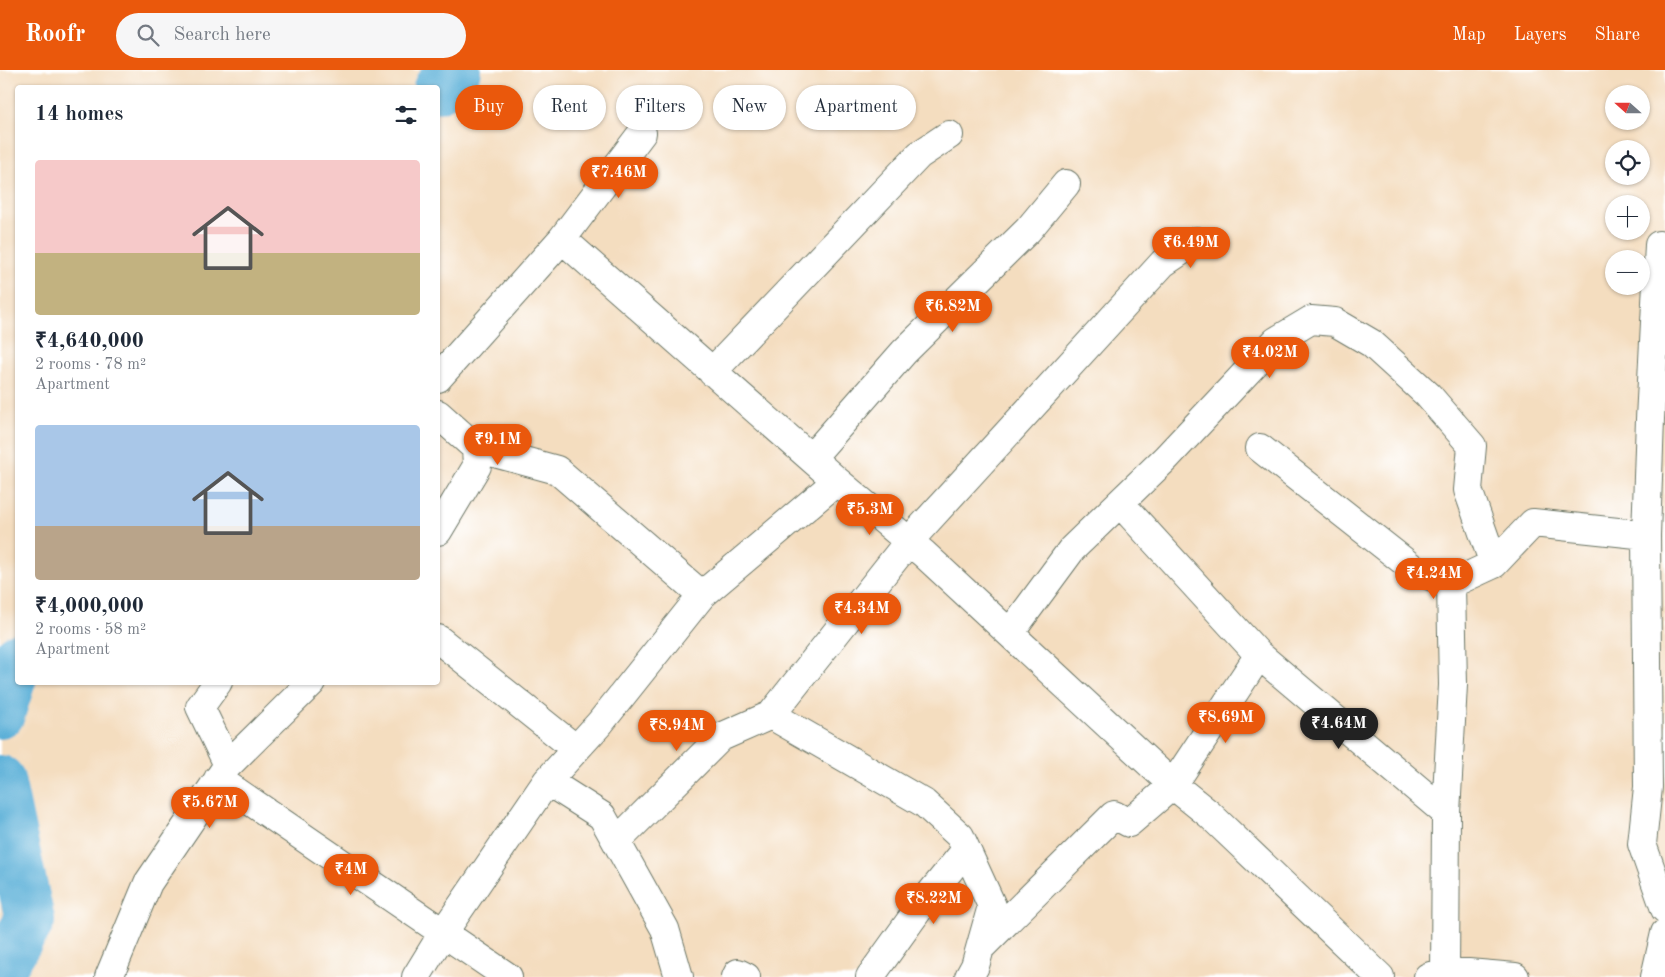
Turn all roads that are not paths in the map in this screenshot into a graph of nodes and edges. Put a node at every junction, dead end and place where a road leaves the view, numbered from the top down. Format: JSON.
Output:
{"nodes":[{"id":1,"x":642,"y":132,"type":"dead end"},
{"id":2,"x":949,"y":135,"type":"dead end"},
{"id":3,"x":1066,"y":184,"type":"dead end"},
{"id":4,"x":562,"y":239,"type":"junction"},
{"id":5,"x":1196,"y":241,"type":"dead end"},
{"id":6,"x":1659,"y":245,"type":"dead end"},
{"id":7,"x":712,"y":372,"type":"junction"},
{"id":8,"x":440,"y":376,"type":"edge"},
{"id":9,"x":440,"y":416,"type":"edge"},
{"id":10,"x":476,"y":448,"type":"junction"},
{"id":11,"x":1260,"y":448,"type":"dead end"},
{"id":12,"x":811,"y":458,"type":"junction"},
{"id":13,"x":837,"y":481,"type":"junction"},
{"id":14,"x":1120,"y":503,"type":"junction"},
{"id":15,"x":440,"y":528,"type":"edge"},
{"id":16,"x":1646,"y":535,"type":"junction"},
{"id":17,"x":909,"y":542,"type":"junction"},
{"id":18,"x":1494,"y":564,"type":"junction"},
{"id":19,"x":1451,"y":584,"type":"junction"},
{"id":20,"x":702,"y":595,"type":"junction"},
{"id":21,"x":1010,"y":633,"type":"junction"},
{"id":22,"x":440,"y":641,"type":"edge"},
{"id":23,"x":1259,"y":654,"type":"junction"},
{"id":24,"x":216,"y":685,"type":"edge"},
{"id":25,"x":309,"y":685,"type":"edge"},
{"id":26,"x":772,"y":715,"type":"junction"},
{"id":27,"x":576,"y":749,"type":"junction"},
{"id":28,"x":223,"y":772,"type":"junction"},
{"id":29,"x":547,"y":781,"type":"junction"},
{"id":30,"x":1173,"y":785,"type":"junction"},
{"id":31,"x":1446,"y":813,"type":"junction"},
{"id":32,"x":617,"y":841,"type":"junction"},
{"id":33,"x":966,"y":850,"type":"junction"},
{"id":34,"x":1665,"y":909,"type":"edge"},
{"id":35,"x":443,"y":933,"type":"junction"},
{"id":36,"x":1665,"y":933,"type":"edge"},
{"id":37,"x":980,"y":948,"type":"junction"},
{"id":38,"x":1439,"y":975,"type":"edge"},
{"id":39,"x":109,"y":977,"type":"edge"},
{"id":40,"x":416,"y":977,"type":"edge"},
{"id":41,"x":508,"y":977,"type":"edge"},
{"id":42,"x":679,"y":977,"type":"edge"},
{"id":43,"x":736,"y":977,"type":"edge"},
{"id":44,"x":746,"y":977,"type":"edge"},
{"id":45,"x":870,"y":977,"type":"edge"},
{"id":46,"x":969,"y":977,"type":"edge"},
{"id":47,"x":1380,"y":977,"type":"edge"},
{"id":48,"x":1515,"y":977,"type":"edge"},
{"id":49,"x":1655,"y":977,"type":"edge"}],
"edges":[{"from":1,"to":4,"type":"street"},
{"from":2,"to":7,"type":"street"},
{"from":3,"to":12,"type":"street"},
{"from":4,"to":7,"type":"street"},
{"from":4,"to":8,"type":"street"},
{"from":5,"to":17,"type":"street"},
{"from":6,"to":16,"type":"street"},
{"from":7,"to":12,"type":"street"},
{"from":9,"to":10,"type":"street"},
{"from":10,"to":15,"type":"street"},
{"from":10,"to":20,"type":"street"},
{"from":11,"to":19,"type":"street"},
{"from":12,"to":13,"type":"street"},
{"from":13,"to":17,"type":"street"},
{"from":13,"to":20,"type":"street"},
{"from":14,"to":18,"type":"street"},
{"from":14,"to":21,"type":"street"},
{"from":14,"to":23,"type":"street"},
{"from":16,"to":18,"type":"street"},
{"from":16,"to":34,"type":"street"},
{"from":17,"to":21,"type":"street"},
{"from":17,"to":26,"type":"street"},
{"from":18,"to":19,"type":"street"},
{"from":19,"to":31,"type":"street"},
{"from":20,"to":27,"type":"street"},
{"from":21,"to":30,"type":"street"},
{"from":22,"to":27,"type":"street"},
{"from":23,"to":30,"type":"street"},
{"from":23,"to":31,"type":"street"},
{"from":24,"to":28,"type":"street"},
{"from":25,"to":28,"type":"street"},
{"from":26,"to":32,"type":"street"},
{"from":26,"to":33,"type":"street"},
{"from":27,"to":29,"type":"street"},
{"from":28,"to":35,"type":"street"},
{"from":28,"to":39,"type":"street"},
{"from":29,"to":32,"type":"street"},
{"from":29,"to":35,"type":"street"},
{"from":30,"to":37,"type":"street"},
{"from":30,"to":47,"type":"street"},
{"from":31,"to":38,"type":"street"},
{"from":32,"to":42,"type":"street"},
{"from":33,"to":37,"type":"street"},
{"from":33,"to":45,"type":"street"},
{"from":35,"to":40,"type":"street"},
{"from":35,"to":41,"type":"street"},
{"from":36,"to":49,"type":"street"},
{"from":37,"to":46,"type":"street"},
{"from":38,"to":48,"type":"street"},
{"from":43,"to":44,"type":"street"}]}
